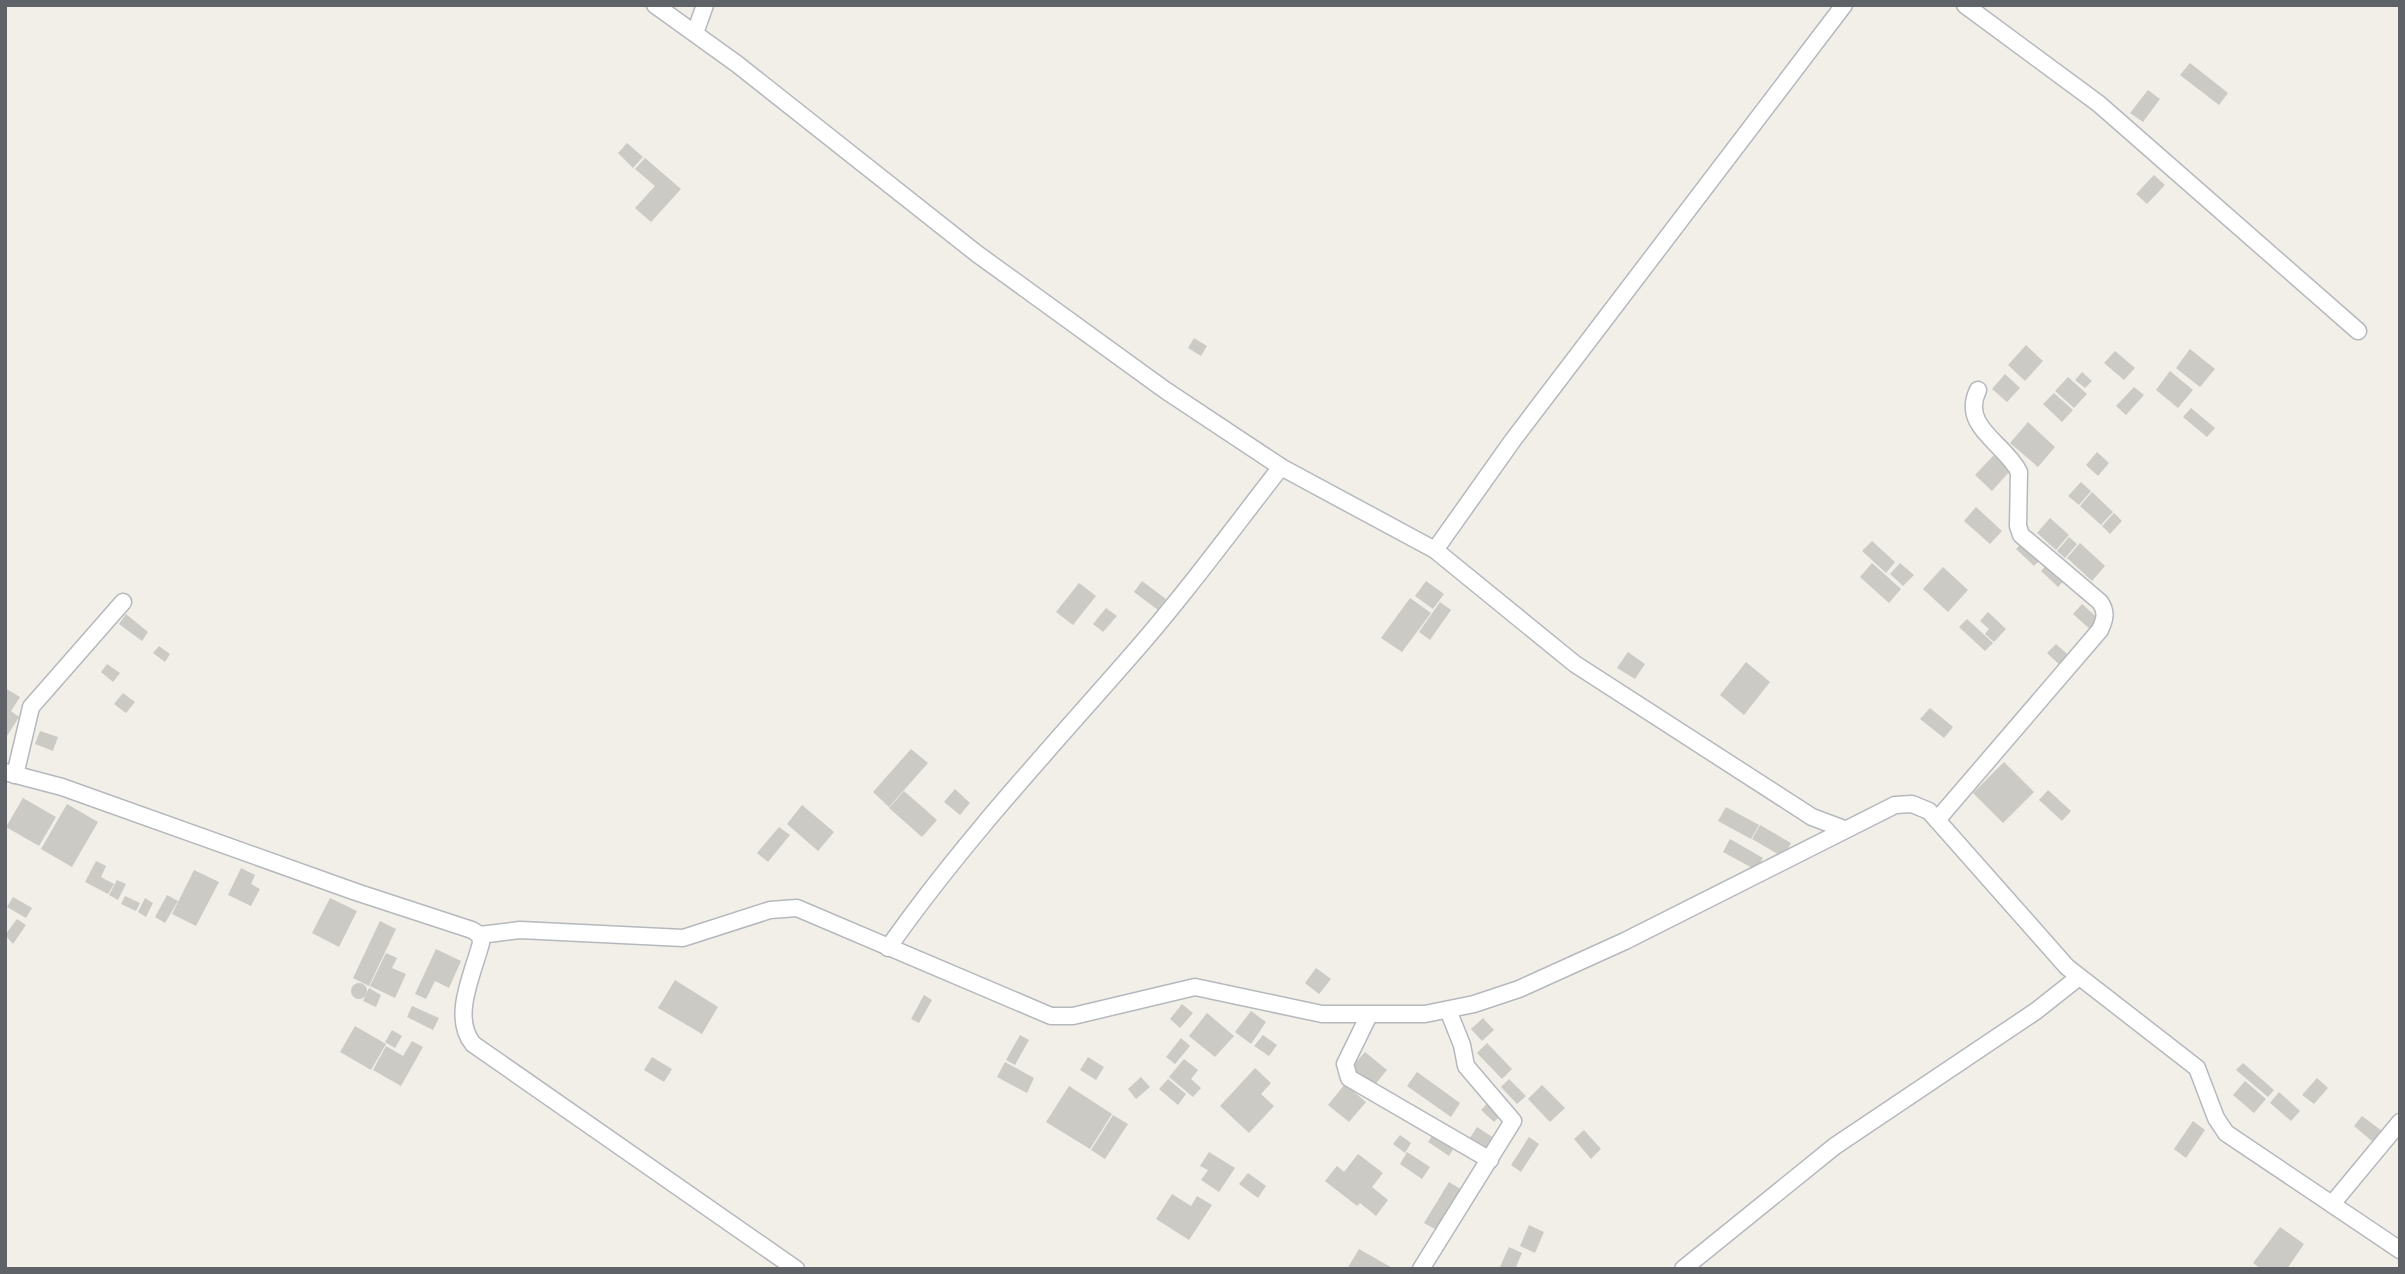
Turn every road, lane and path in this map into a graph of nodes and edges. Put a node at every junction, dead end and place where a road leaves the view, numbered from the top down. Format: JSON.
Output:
{"nodes":[{"id":1,"x":655,"y":5,"type":"edge"},
{"id":2,"x":705,"y":5,"type":"edge"},
{"id":3,"x":1844,"y":5,"type":"edge"},
{"id":4,"x":1965,"y":5,"type":"edge"},
{"id":5,"x":688,"y":29,"type":"junction"},
{"id":6,"x":2358,"y":331,"type":"dead end"},
{"id":7,"x":1978,"y":390,"type":"dead end"},
{"id":8,"x":1281,"y":467,"type":"junction"},
{"id":9,"x":1435,"y":550,"type":"junction"},
{"id":10,"x":123,"y":602,"type":"dead end"},
{"id":11,"x":10,"y":773,"type":"edge"},
{"id":12,"x":1937,"y":820,"type":"junction"},
{"id":13,"x":1844,"y":829,"type":"junction"},
{"id":14,"x":480,"y":935,"type":"junction"},
{"id":15,"x":888,"y":947,"type":"junction"},
{"id":16,"x":2079,"y":977,"type":"junction"},
{"id":17,"x":1448,"y":1010,"type":"junction"},
{"id":18,"x":1368,"y":1015,"type":"junction"},
{"id":19,"x":2400,"y":1122,"type":"edge"},
{"id":20,"x":1490,"y":1160,"type":"junction"},
{"id":21,"x":2332,"y":1204,"type":"junction"},
{"id":22,"x":2400,"y":1250,"type":"edge"},
{"id":23,"x":796,"y":1269,"type":"edge"},
{"id":24,"x":1421,"y":1269,"type":"edge"},
{"id":25,"x":1683,"y":1269,"type":"edge"}],
"edges":[{"from":1,"to":5,"type":"street"},
{"from":2,"to":5,"type":"street"},
{"from":3,"to":9,"type":"street"},
{"from":4,"to":6,"type":"street"},
{"from":5,"to":8,"type":"street"},
{"from":7,"to":12,"type":"street"},
{"from":8,"to":9,"type":"street"},
{"from":8,"to":15,"type":"street"},
{"from":9,"to":13,"type":"street"},
{"from":10,"to":11,"type":"street"},
{"from":11,"to":14,"type":"street"},
{"from":12,"to":13,"type":"street"},
{"from":12,"to":16,"type":"street"},
{"from":13,"to":17,"type":"street"},
{"from":14,"to":15,"type":"street"},
{"from":14,"to":23,"type":"street"},
{"from":15,"to":18,"type":"street"},
{"from":16,"to":21,"type":"street"},
{"from":16,"to":25,"type":"street"},
{"from":17,"to":18,"type":"street"},
{"from":17,"to":20,"type":"street"},
{"from":18,"to":20,"type":"street"},
{"from":19,"to":21,"type":"street"},
{"from":20,"to":24,"type":"street"},
{"from":21,"to":22,"type":"street"}]}
